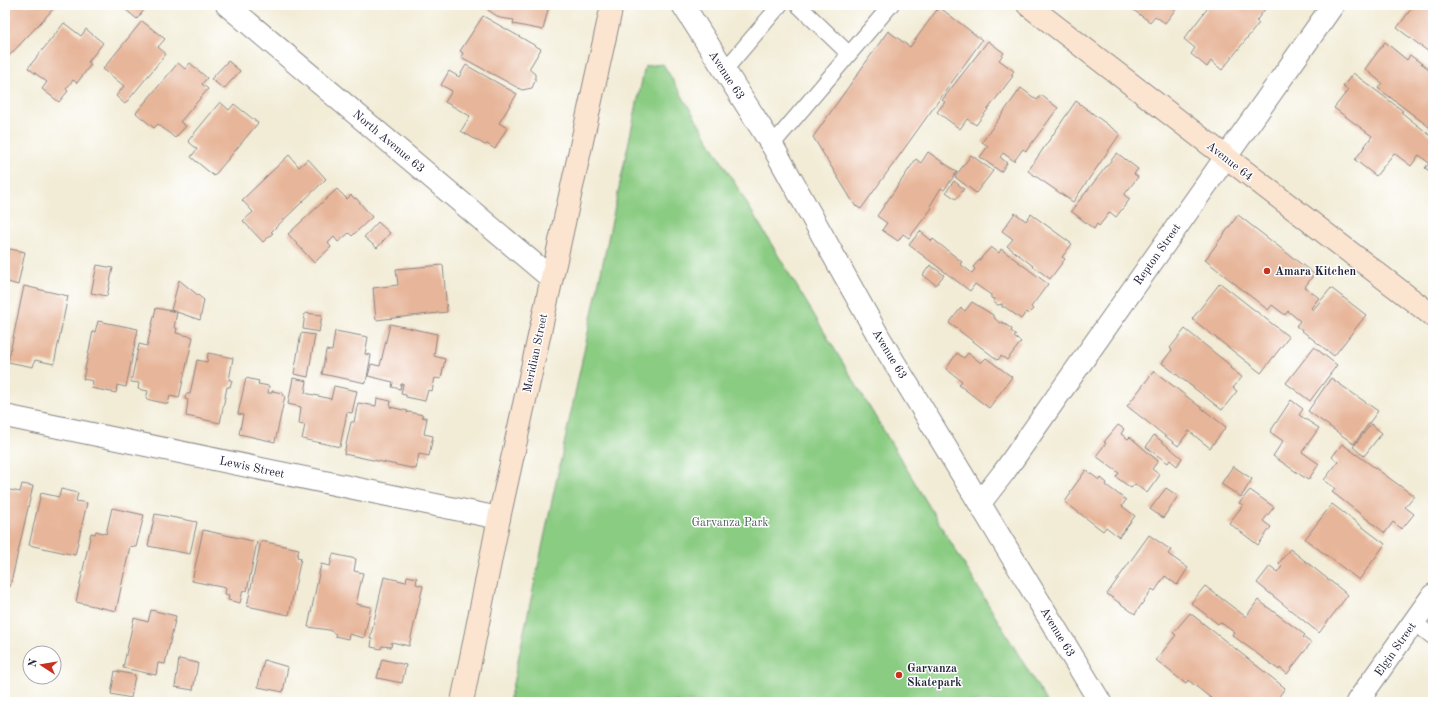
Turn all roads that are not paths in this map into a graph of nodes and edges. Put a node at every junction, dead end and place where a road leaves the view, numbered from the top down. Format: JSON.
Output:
{"nodes":[{"id":1,"x":227,"y":5,"type":"edge"},
{"id":2,"x":612,"y":5,"type":"edge"},
{"id":3,"x":683,"y":5,"type":"edge"},
{"id":4,"x":780,"y":5,"type":"edge"},
{"id":5,"x":798,"y":5,"type":"edge"},
{"id":6,"x":891,"y":5,"type":"edge"},
{"id":7,"x":1028,"y":5,"type":"edge"},
{"id":8,"x":1333,"y":5,"type":"edge"},
{"id":9,"x":849,"y":54,"type":"junction"},
{"id":10,"x":724,"y":71,"type":"junction"},
{"id":11,"x":772,"y":145,"type":"junction"},
{"id":12,"x":1225,"y":157,"type":"junction"},
{"id":13,"x":551,"y":278,"type":"junction"},
{"id":14,"x":1433,"y":316,"type":"edge"},
{"id":15,"x":5,"y":416,"type":"edge"},
{"id":16,"x":980,"y":503,"type":"junction"},
{"id":17,"x":499,"y":518,"type":"junction"},
{"id":18,"x":1433,"y":595,"type":"edge"},
{"id":19,"x":1414,"y":622,"type":"junction"},
{"id":20,"x":1433,"y":637,"type":"edge"},
{"id":21,"x":462,"y":702,"type":"edge"},
{"id":22,"x":1100,"y":702,"type":"edge"},
{"id":23,"x":1357,"y":702,"type":"edge"}],
"edges":[{"from":1,"to":13,"type":"street","name":"North Avenue 63"},
{"from":2,"to":13,"type":"street","name":"Meridian Street"},
{"from":3,"to":10,"type":"street","name":"Avenue 63"},
{"from":4,"to":10,"type":"lane"},
{"from":5,"to":9,"type":"lane"},
{"from":6,"to":9,"type":"lane"},
{"from":7,"to":12,"type":"street","name":"Avenue 64"},
{"from":8,"to":12,"type":"street","name":"Repton Street"},
{"from":9,"to":11,"type":"lane"},
{"from":10,"to":11,"type":"street","name":"Avenue 63"},
{"from":11,"to":16,"type":"street","name":"Avenue 63"},
{"from":12,"to":14,"type":"street","name":"Avenue 64"},
{"from":12,"to":16,"type":"street","name":"Repton Street"},
{"from":13,"to":17,"type":"street","name":"Meridian Street"},
{"from":15,"to":17,"type":"street","name":"Lewis Street"},
{"from":16,"to":22,"type":"street","name":"Avenue 63"},
{"from":17,"to":21,"type":"street","name":"Meridian Street"},
{"from":18,"to":19,"type":"street","name":"Elgin Street"},
{"from":19,"to":20,"type":"lane"},
{"from":19,"to":23,"type":"street","name":"Elgin Street"}]}
